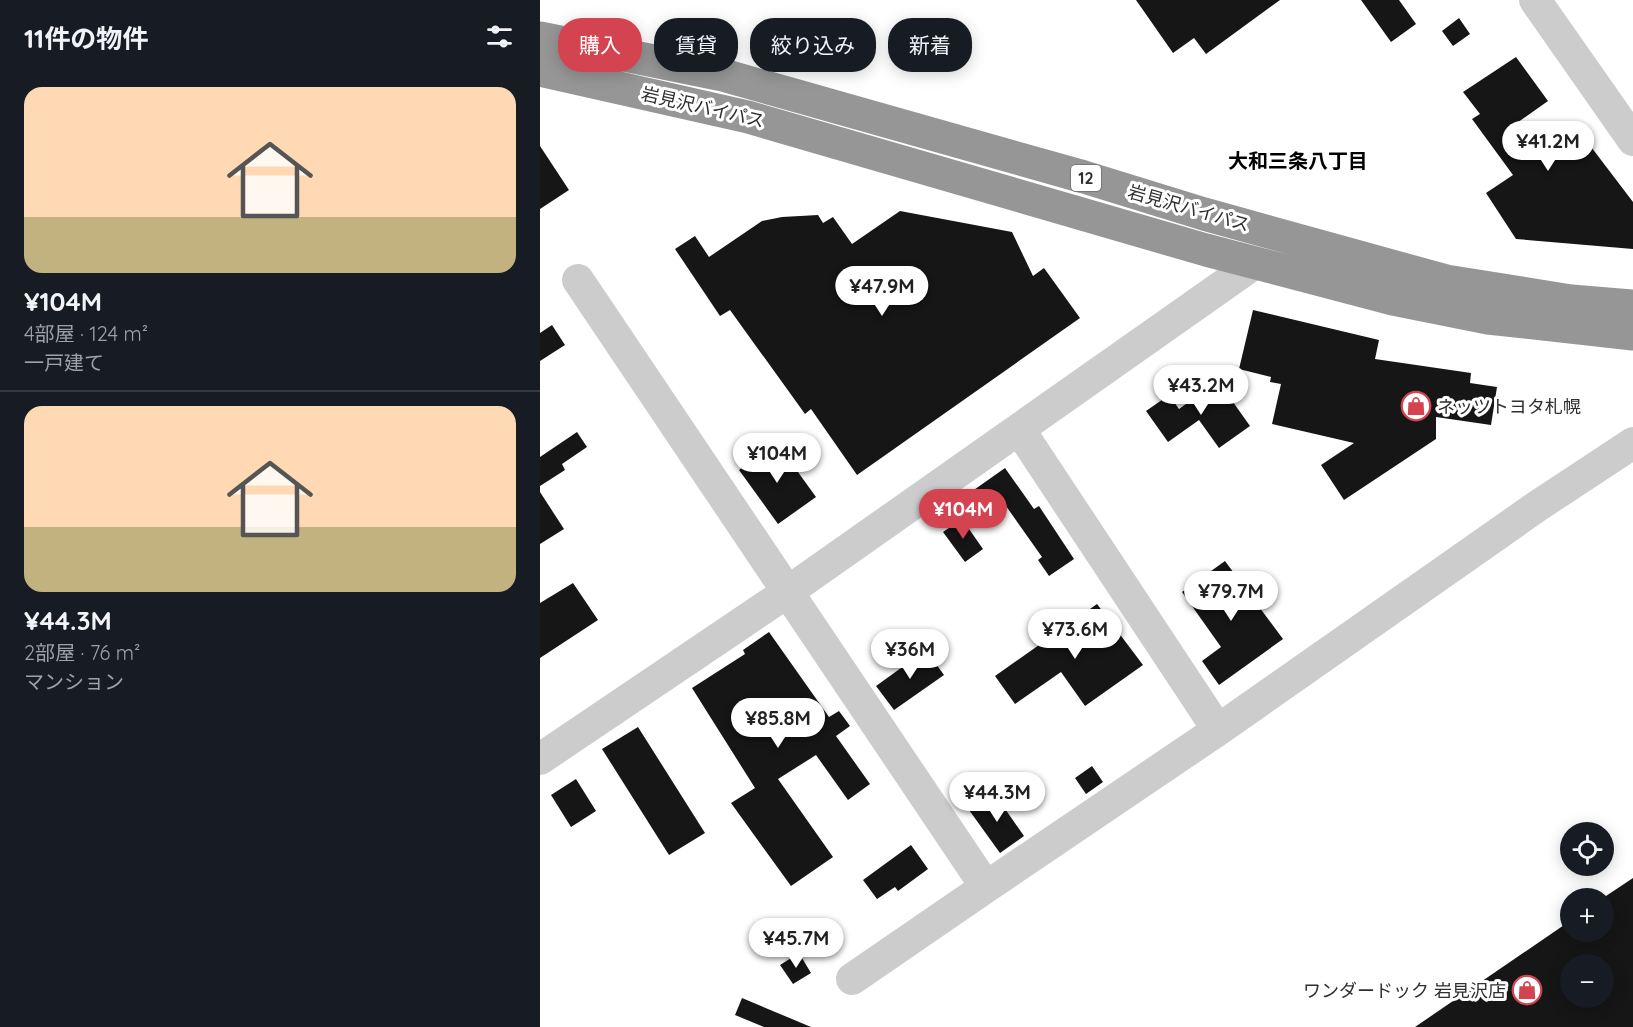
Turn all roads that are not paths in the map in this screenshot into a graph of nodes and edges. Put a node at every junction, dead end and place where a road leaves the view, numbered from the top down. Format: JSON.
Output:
{"nodes":[{"id":1,"x":1535,"y":0,"type":"edge"},
{"id":2,"x":540,"y":38,"type":"edge"},
{"id":3,"x":540,"y":70,"type":"edge"},
{"id":4,"x":1633,"y":140,"type":"edge"},
{"id":5,"x":1255,"y":262,"type":"junction"},
{"id":6,"x":578,"y":280,"type":"dead end"},
{"id":7,"x":1633,"y":306,"type":"edge"},
{"id":8,"x":1633,"y":334,"type":"edge"},
{"id":9,"x":1019,"y":429,"type":"junction"},
{"id":10,"x":1633,"y":443,"type":"edge"},
{"id":11,"x":786,"y":592,"type":"junction"},
{"id":12,"x":1218,"y":730,"type":"junction"},
{"id":13,"x":540,"y":759,"type":"edge"},
{"id":14,"x":986,"y":887,"type":"junction"},
{"id":15,"x":852,"y":979,"type":"dead end"}],
"edges":[{"from":1,"to":4,"type":"street"},
{"from":2,"to":7,"type":"highway","name":"岩見沢バイパス","number":"12"},
{"from":3,"to":5,"type":"highway","name":"岩見沢バイパス","number":"12"},
{"from":5,"to":8,"type":"highway","name":"岩見沢バイパス","number":"12"},
{"from":5,"to":9,"type":"street"},
{"from":6,"to":11,"type":"street"},
{"from":9,"to":11,"type":"street"},
{"from":9,"to":12,"type":"street"},
{"from":10,"to":12,"type":"street"},
{"from":11,"to":13,"type":"street"},
{"from":11,"to":14,"type":"street"},
{"from":12,"to":14,"type":"street"},
{"from":14,"to":15,"type":"street"}]}
